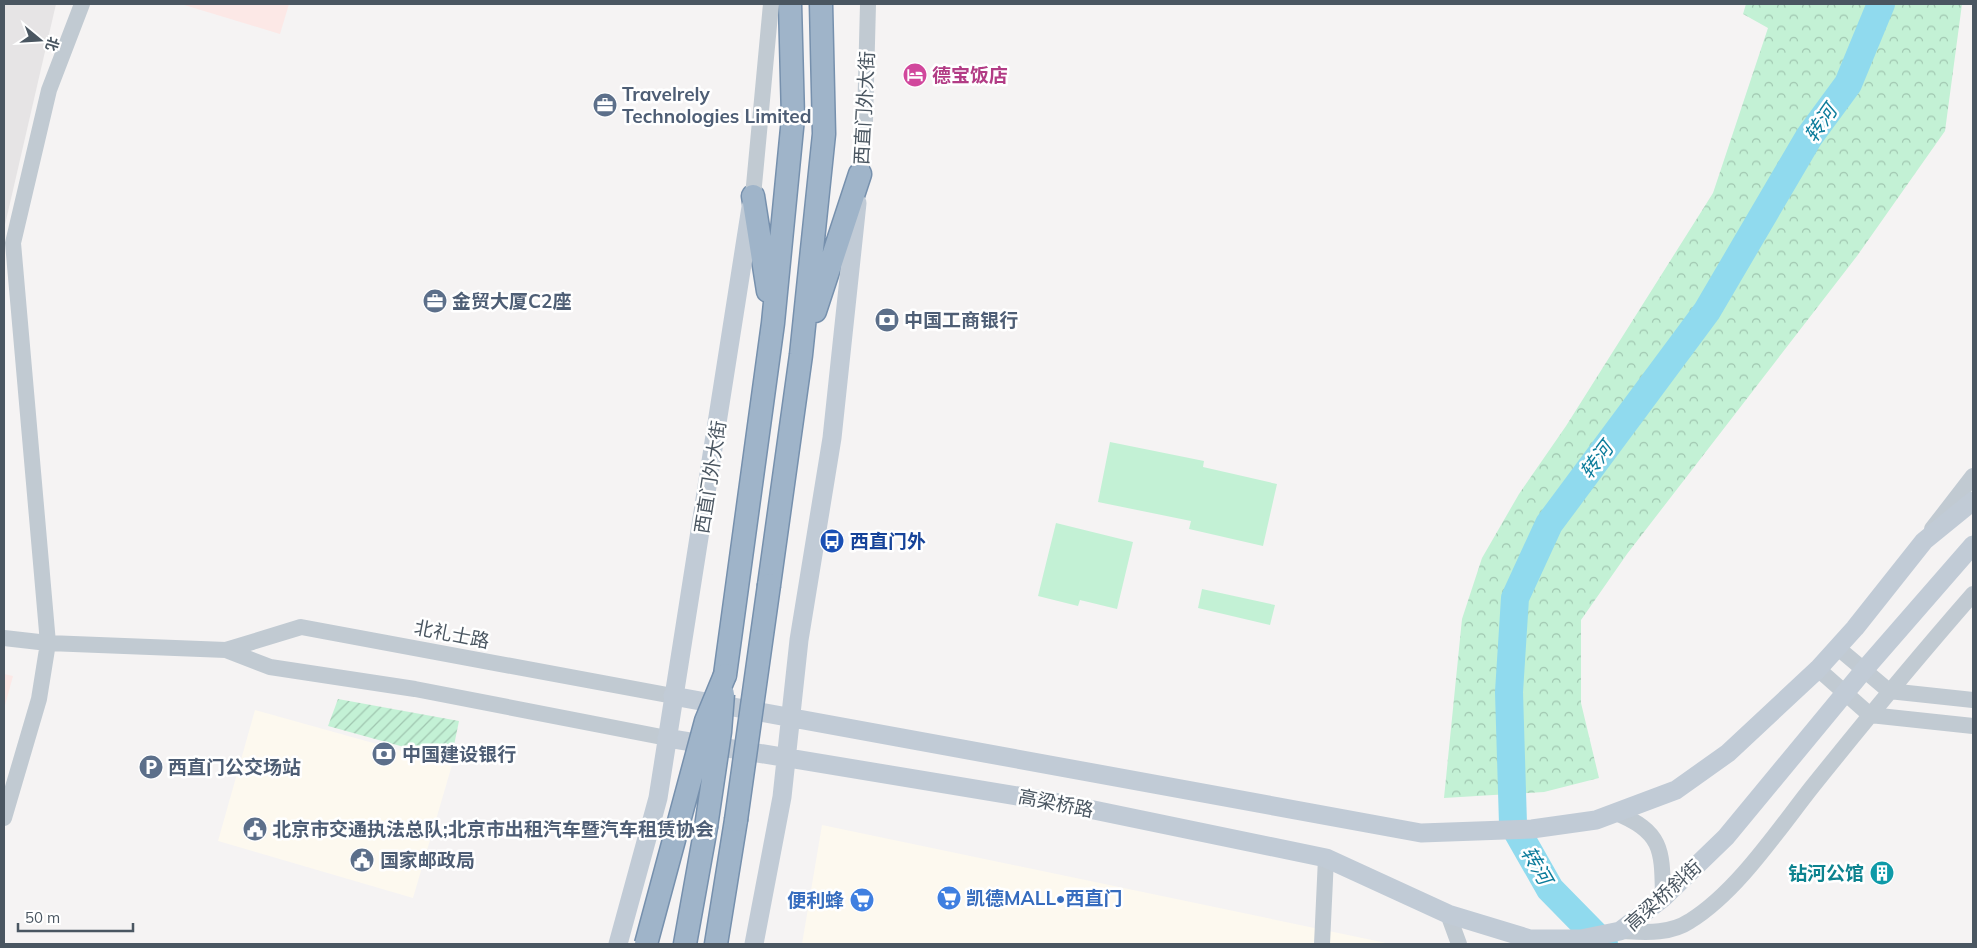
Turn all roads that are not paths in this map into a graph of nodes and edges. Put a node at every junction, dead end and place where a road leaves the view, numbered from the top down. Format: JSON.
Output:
{"nodes":[{"id":1,"x":82,"y":4,"type":"edge"},
{"id":2,"x":771,"y":4,"type":"edge"},
{"id":3,"x":790,"y":4,"type":"edge"},
{"id":4,"x":821,"y":4,"type":"edge"},
{"id":5,"x":868,"y":4,"type":"edge"},
{"id":6,"x":860,"y":174,"type":"junction"},
{"id":7,"x":753,"y":196,"type":"junction"},
{"id":8,"x":773,"y":323,"type":"junction"},
{"id":9,"x":801,"y":355,"type":"junction"},
{"id":10,"x":1973,"y":476,"type":"edge"},
{"id":11,"x":1973,"y":501,"type":"edge"},
{"id":12,"x":1924,"y":541,"type":"junction"},
{"id":13,"x":1973,"y":545,"type":"edge"},
{"id":14,"x":1973,"y":594,"type":"edge"},
{"id":15,"x":4,"y":638,"type":"edge"},
{"id":16,"x":48,"y":643,"type":"junction"},
{"id":17,"x":1838,"y":648,"type":"junction"},
{"id":18,"x":226,"y":650,"type":"junction"},
{"id":19,"x":1818,"y":669,"type":"junction"},
{"id":20,"x":1864,"y":670,"type":"junction"},
{"id":21,"x":725,"y":675,"type":"junction"},
{"id":22,"x":1889,"y":691,"type":"junction"},
{"id":23,"x":1846,"y":693,"type":"junction"},
{"id":24,"x":673,"y":696,"type":"junction"},
{"id":25,"x":1973,"y":700,"type":"edge"},
{"id":26,"x":1870,"y":715,"type":"junction"},
{"id":27,"x":789,"y":717,"type":"junction"},
{"id":28,"x":1973,"y":726,"type":"edge"},
{"id":29,"x":667,"y":738,"type":"junction"},
{"id":30,"x":785,"y":756,"type":"junction"},
{"id":31,"x":5,"y":813,"type":"edge"},
{"id":32,"x":1616,"y":813,"type":"junction"},
{"id":33,"x":1326,"y":858,"type":"junction"},
{"id":34,"x":1663,"y":898,"type":"junction"},
{"id":35,"x":1448,"y":914,"type":"junction"},
{"id":36,"x":1620,"y":931,"type":"junction"},
{"id":37,"x":618,"y":944,"type":"edge"},
{"id":38,"x":646,"y":944,"type":"edge"},
{"id":39,"x":684,"y":944,"type":"edge"},
{"id":40,"x":716,"y":944,"type":"edge"},
{"id":41,"x":754,"y":944,"type":"edge"},
{"id":42,"x":1322,"y":944,"type":"edge"},
{"id":43,"x":1459,"y":944,"type":"edge"}],
"edges":[{"from":1,"to":16,"type":"street"},
{"from":2,"to":7,"type":"street","name":"西直门外大街"},
{"from":3,"to":8,"type":"highway","name":"西直门外大街"},
{"from":4,"to":9,"type":"highway","name":"西直门外大街"},
{"from":5,"to":6,"type":"street","name":"西直门外大街"},
{"from":6,"to":9,"type":"highway"},
{"from":6,"to":27,"type":"main road","name":"西直门外大街"},
{"from":7,"to":8,"type":"highway"},
{"from":7,"to":24,"type":"main road","name":"西直门外大街"},
{"from":8,"to":21,"type":"highway","name":"西直门外大街"},
{"from":9,"to":40,"type":"highway","name":"西直门外大街","bridge":true},
{"from":10,"to":12,"type":"street"},
{"from":11,"to":12,"type":"main road"},
{"from":12,"to":17,"type":"main road"},
{"from":13,"to":20,"type":"main road","name":"高梁桥斜街"},
{"from":14,"to":22,"type":"street","name":"高梁桥斜街"},
{"from":15,"to":16,"type":"street","name":"北礼士路"},
{"from":16,"to":18,"type":"street","name":"北礼士路"},
{"from":16,"to":31,"type":"street"},
{"from":17,"to":19,"type":"main road"},
{"from":17,"to":20,"type":"street"},
{"from":18,"to":24,"type":"street","name":"北礼士路"},
{"from":18,"to":29,"type":"street","name":"北礼士路"},
{"from":19,"to":23,"type":"street"},
{"from":19,"to":32,"type":"main road"},
{"from":20,"to":22,"type":"street"},
{"from":20,"to":23,"type":"main road","name":"高梁桥斜街"},
{"from":21,"to":38,"type":"highway","bridge":true},
{"from":21,"to":39,"type":"highway","name":"西直门外大街","bridge":true},
{"from":22,"to":25,"type":"street"},
{"from":22,"to":26,"type":"street","name":"高梁桥斜街"},
{"from":23,"to":26,"type":"street"},
{"from":23,"to":34,"type":"main road","name":"高梁桥斜街"},
{"from":24,"to":27,"type":"main road","name":"高梁桥路"},
{"from":24,"to":29,"type":"main road","name":"西直门外大街"},
{"from":26,"to":28,"type":"street"},
{"from":26,"to":36,"type":"street","name":"高梁桥斜街"},
{"from":27,"to":30,"type":"main road","name":"西直门外大街"},
{"from":27,"to":32,"type":"main road","name":"高梁桥路"},
{"from":29,"to":30,"type":"main road","name":"高梁桥路"},
{"from":29,"to":37,"type":"main road","name":"西直门外大街"},
{"from":30,"to":33,"type":"main road","name":"高梁桥路"},
{"from":30,"to":41,"type":"main road"},
{"from":32,"to":34,"type":"street"},
{"from":33,"to":35,"type":"main road"},
{"from":33,"to":42,"type":"street"},
{"from":34,"to":36,"type":"main road","name":"高梁桥斜街"},
{"from":35,"to":36,"type":"main road"},
{"from":35,"to":43,"type":"street"}]}
